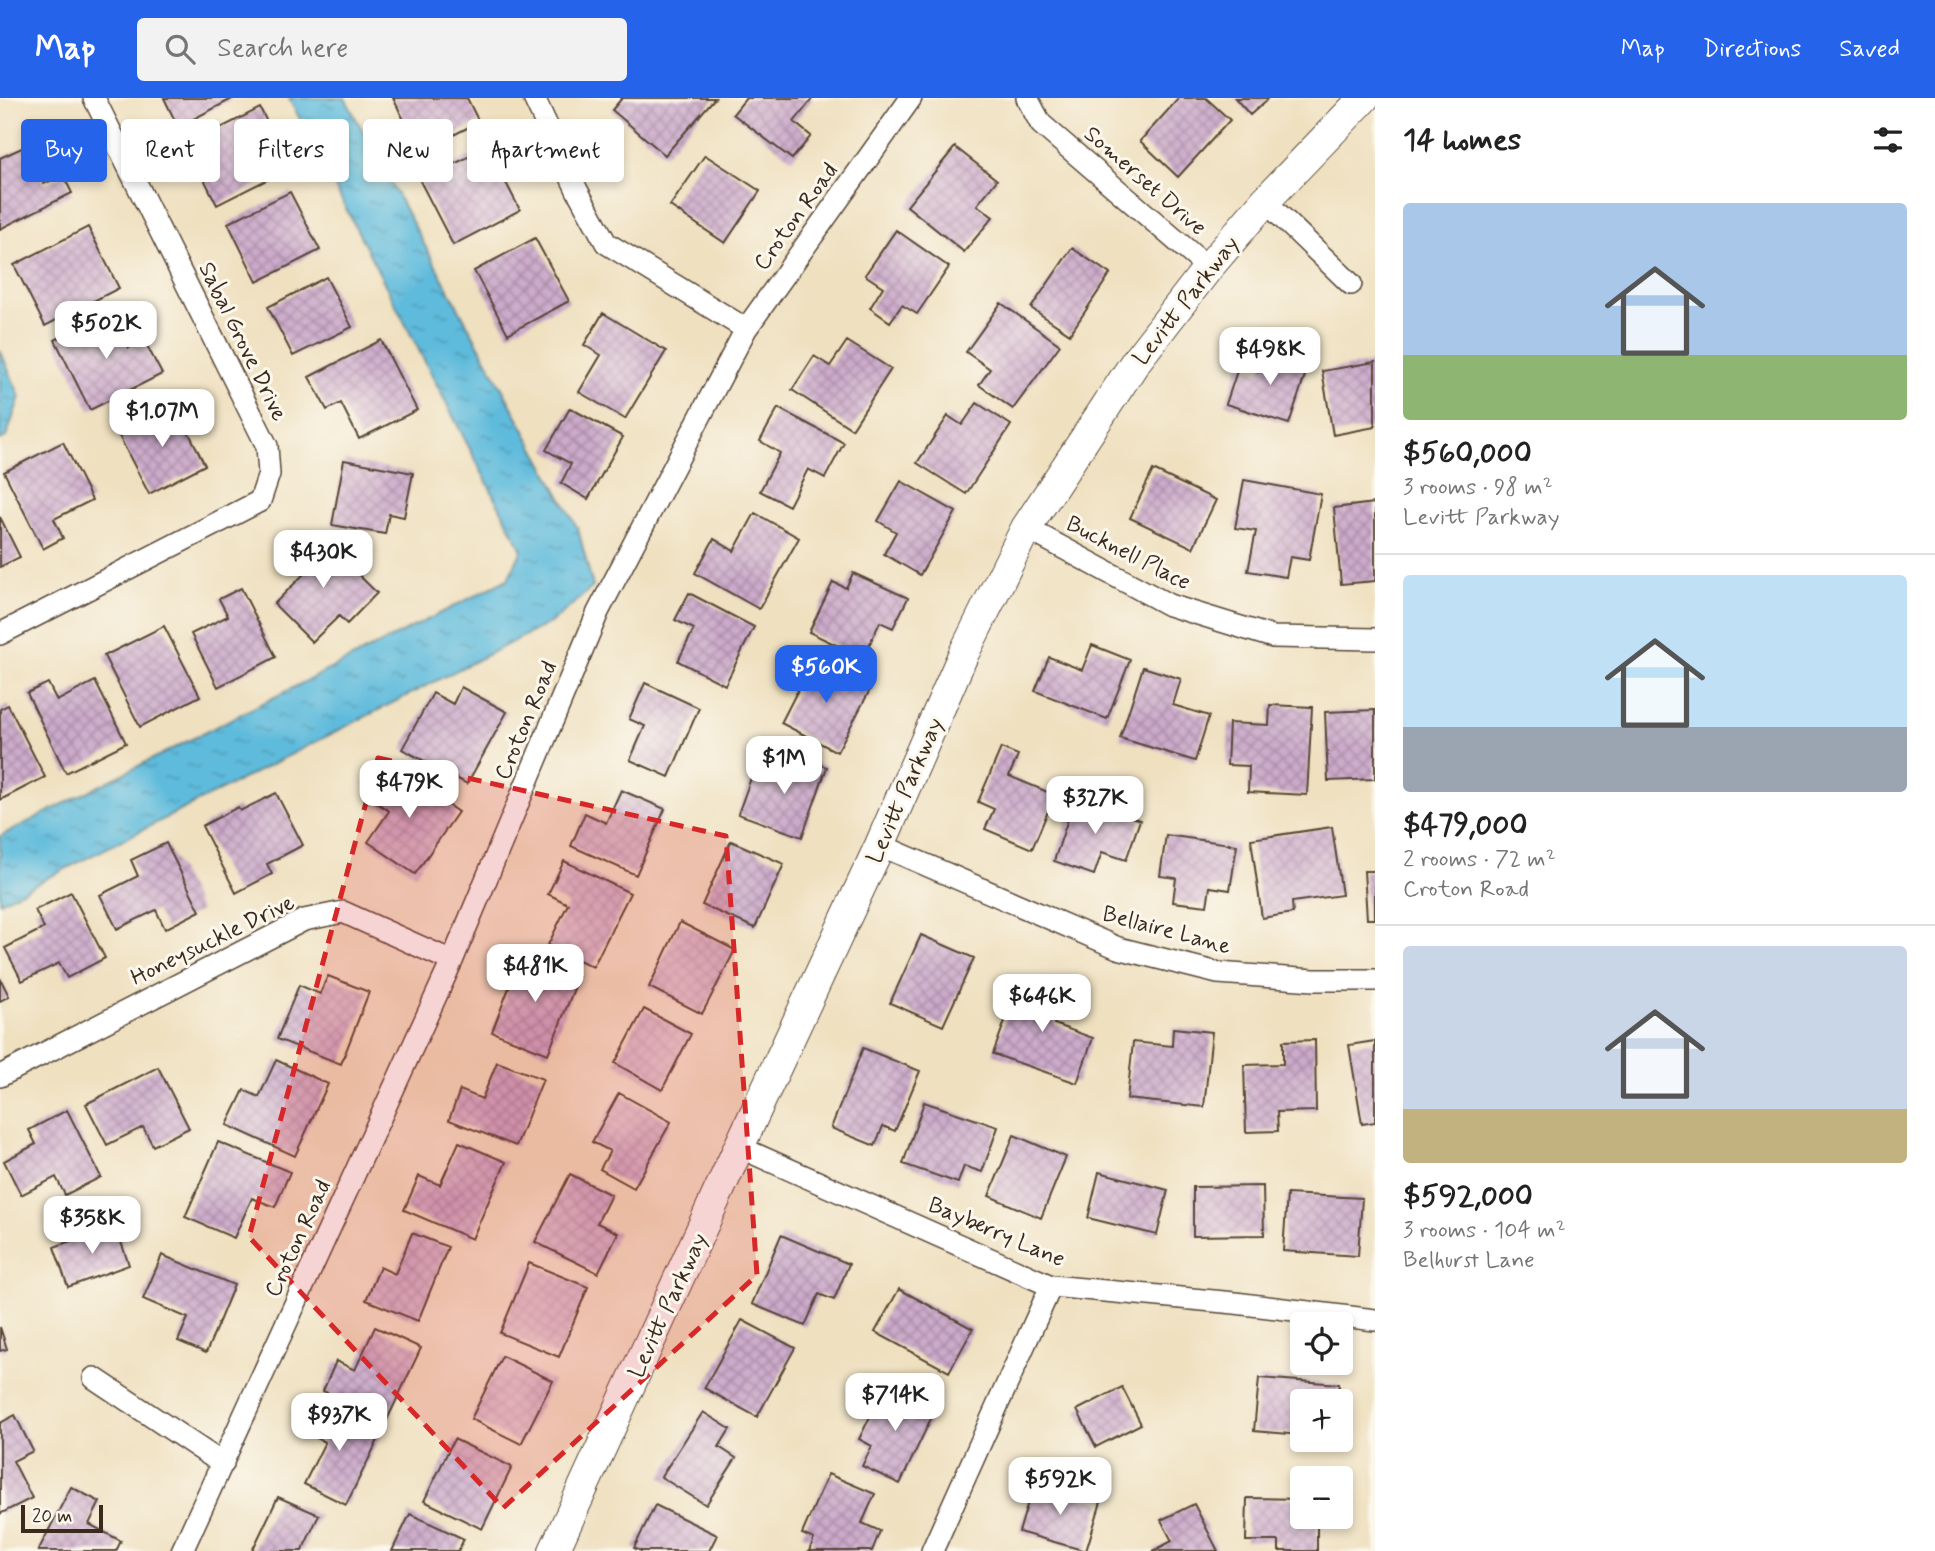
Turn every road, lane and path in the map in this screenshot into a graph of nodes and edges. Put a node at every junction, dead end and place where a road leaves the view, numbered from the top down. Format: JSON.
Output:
{"nodes":[{"id":1,"x":94,"y":98,"type":"edge"},
{"id":2,"x":534,"y":98,"type":"edge"},
{"id":3,"x":911,"y":98,"type":"edge"},
{"id":4,"x":1027,"y":98,"type":"edge"},
{"id":5,"x":1364,"y":98,"type":"edge"},
{"id":6,"x":1265,"y":201,"type":"junction"},
{"id":7,"x":1208,"y":268,"type":"junction"},
{"id":8,"x":1351,"y":284,"type":"dead end"},
{"id":9,"x":747,"y":328,"type":"junction"},
{"id":10,"x":1026,"y":528,"type":"junction"},
{"id":11,"x":0,"y":634,"type":"edge"},
{"id":12,"x":1375,"y":639,"type":"edge"},
{"id":13,"x":880,"y":845,"type":"junction"},
{"id":14,"x":452,"y":961,"type":"junction"},
{"id":15,"x":1375,"y":980,"type":"edge"},
{"id":16,"x":0,"y":1076,"type":"edge"},
{"id":17,"x":739,"y":1147,"type":"junction"},
{"id":18,"x":1051,"y":1286,"type":"junction"},
{"id":19,"x":1375,"y":1320,"type":"edge"},
{"id":20,"x":94,"y":1378,"type":"dead end"},
{"id":21,"x":223,"y":1464,"type":"junction"},
{"id":22,"x":182,"y":1551,"type":"edge"},
{"id":23,"x":554,"y":1551,"type":"edge"},
{"id":24,"x":932,"y":1551,"type":"edge"}],
"edges":[{"from":1,"to":11,"type":"street","name":"Sabal Grove Drive"},
{"from":2,"to":9,"type":"street"},
{"from":3,"to":9,"type":"street","name":"Croton Road"},
{"from":4,"to":7,"type":"street","name":"Somerset Drive"},
{"from":5,"to":6,"type":"street","name":"Levitt Parkway"},
{"from":6,"to":7,"type":"street","name":"Levitt Parkway"},
{"from":6,"to":8,"type":"street"},
{"from":7,"to":10,"type":"street","name":"Levitt Parkway"},
{"from":9,"to":14,"type":"street","name":"Croton Road"},
{"from":10,"to":12,"type":"street","name":"Bucknell Place"},
{"from":10,"to":13,"type":"street","name":"Levitt Parkway"},
{"from":13,"to":15,"type":"street","name":"Bellaire Lane"},
{"from":13,"to":17,"type":"street","name":"Levitt Parkway"},
{"from":14,"to":16,"type":"street","name":"Honeysuckle Drive"},
{"from":14,"to":21,"type":"street","name":"Croton Road"},
{"from":17,"to":18,"type":"street","name":"Bayberry Lane"},
{"from":17,"to":23,"type":"street","name":"Levitt Parkway"},
{"from":18,"to":19,"type":"street","name":"Bayberry Lane"},
{"from":18,"to":24,"type":"street"},
{"from":20,"to":21,"type":"street"},
{"from":21,"to":22,"type":"street","name":"Croton Road"}]}
